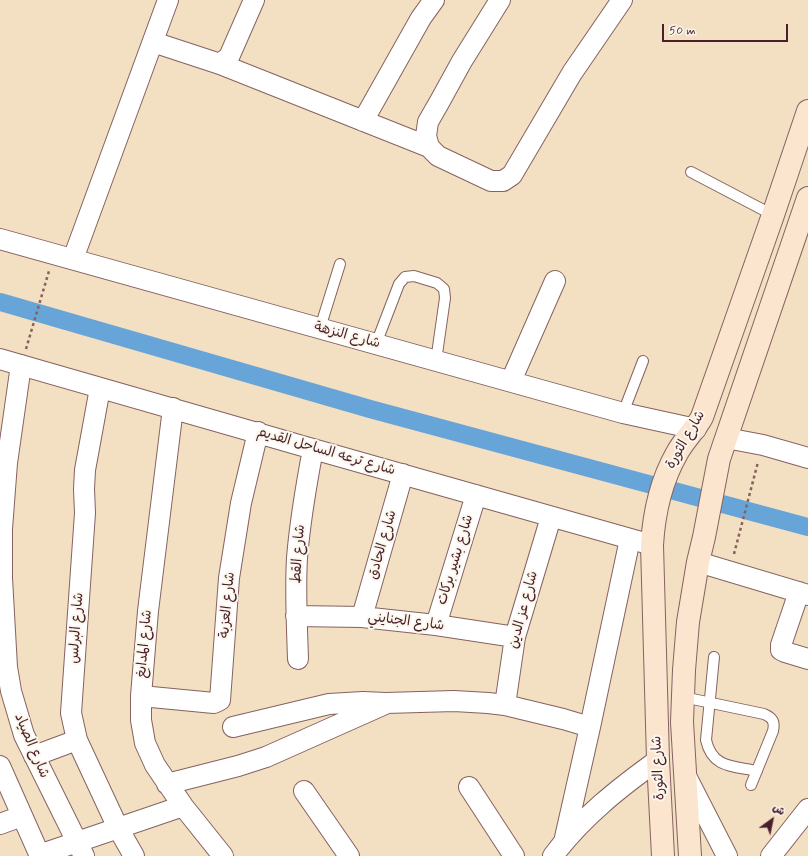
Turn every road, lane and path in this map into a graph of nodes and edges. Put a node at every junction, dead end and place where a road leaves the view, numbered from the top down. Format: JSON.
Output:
{"nodes":[{"id":1,"x":168,"y":0,"type":"edge"},
{"id":2,"x":254,"y":0,"type":"edge"},
{"id":3,"x":434,"y":0,"type":"edge"},
{"id":4,"x":500,"y":0,"type":"edge"},
{"id":5,"x":622,"y":0,"type":"edge"},
{"id":6,"x":153,"y":42,"type":"junction"},
{"id":7,"x":220,"y":64,"type":"junction"},
{"id":8,"x":808,"y":111,"type":"edge"},
{"id":9,"x":363,"y":121,"type":"junction"},
{"id":10,"x":430,"y":147,"type":"junction"},
{"id":11,"x":690,"y":172,"type":"dead end"},
{"id":12,"x":808,"y":198,"type":"edge"},
{"id":13,"x":773,"y":215,"type":"junction"},
{"id":14,"x":0,"y":239,"type":"edge"},
{"id":15,"x":73,"y":259,"type":"junction"},
{"id":16,"x":340,"y":264,"type":"dead end"},
{"id":17,"x":555,"y":281,"type":"dead end"},
{"id":18,"x":45,"y":286,"type":"dead end"},
{"id":19,"x":320,"y":328,"type":"junction"},
{"id":20,"x":31,"y":332,"type":"dead end"},
{"id":21,"x":376,"y":344,"type":"junction"},
{"id":22,"x":0,"y":358,"type":"edge"},
{"id":23,"x":436,"y":361,"type":"junction"},
{"id":24,"x":643,"y":362,"type":"dead end"},
{"id":25,"x":21,"y":365,"type":"junction"},
{"id":26,"x":511,"y":381,"type":"junction"},
{"id":27,"x":100,"y":388,"type":"junction"},
{"id":28,"x":173,"y":408,"type":"junction"},
{"id":29,"x":623,"y":413,"type":"junction"},
{"id":30,"x":696,"y":429,"type":"junction"},
{"id":31,"x":258,"y":432,"type":"junction"},
{"id":32,"x":726,"y":438,"type":"junction"},
{"id":33,"x":314,"y":449,"type":"junction"},
{"id":34,"x":808,"y":458,"type":"edge"},
{"id":35,"x":3,"y":462,"type":"edge"},
{"id":36,"x":758,"y":462,"type":"dead end"},
{"id":37,"x":403,"y":474,"type":"junction"},
{"id":38,"x":476,"y":495,"type":"junction"},
{"id":39,"x":551,"y":517,"type":"junction"},
{"id":40,"x":630,"y":539,"type":"junction"},
{"id":41,"x":737,"y":542,"type":"dead end"},
{"id":42,"x":652,"y":545,"type":"junction"},
{"id":43,"x":698,"y":562,"type":"junction"},
{"id":44,"x":803,"y":594,"type":"edge"},
{"id":45,"x":296,"y":616,"type":"junction"},
{"id":46,"x":362,"y":617,"type":"junction"},
{"id":47,"x":436,"y":625,"type":"junction"},
{"id":48,"x":515,"y":637,"type":"junction"},
{"id":49,"x":3,"y":649,"type":"edge"},
{"id":50,"x":714,"y":657,"type":"dead end"},
{"id":51,"x":298,"y":659,"type":"dead end"},
{"id":52,"x":808,"y":659,"type":"edge"},
{"id":53,"x":141,"y":696,"type":"junction"},
{"id":54,"x":683,"y":697,"type":"junction"},
{"id":55,"x":709,"y":702,"type":"junction"},
{"id":56,"x":386,"y":703,"type":"junction"},
{"id":57,"x":505,"y":705,"type":"junction"},
{"id":58,"x":233,"y":727,"type":"dead end"},
{"id":59,"x":590,"y":727,"type":"junction"},
{"id":60,"x":77,"y":740,"type":"junction"},
{"id":61,"x":34,"y":756,"type":"junction"},
{"id":62,"x":658,"y":760,"type":"junction"},
{"id":63,"x":0,"y":766,"type":"edge"},
{"id":64,"x":757,"y":771,"type":"junction"},
{"id":65,"x":686,"y":776,"type":"junction"},
{"id":66,"x":168,"y":784,"type":"junction"},
{"id":67,"x":751,"y":785,"type":"dead end"},
{"id":68,"x":470,"y":787,"type":"dead end"},
{"id":69,"x":304,"y":791,"type":"dead end"},
{"id":70,"x":183,"y":806,"type":"junction"},
{"id":71,"x":808,"y":809,"type":"edge"},
{"id":72,"x":22,"y":816,"type":"junction"},
{"id":73,"x":0,"y":824,"type":"edge"},
{"id":74,"x":118,"y":828,"type":"junction"},
{"id":75,"x":81,"y":849,"type":"edge"},
{"id":76,"x":558,"y":849,"type":"edge"},
{"id":77,"x":39,"y":855,"type":"edge"},
{"id":78,"x":134,"y":856,"type":"edge"},
{"id":79,"x":223,"y":856,"type":"edge"},
{"id":80,"x":349,"y":856,"type":"edge"},
{"id":81,"x":514,"y":856,"type":"edge"},
{"id":82,"x":663,"y":856,"type":"edge"},
{"id":83,"x":690,"y":856,"type":"edge"},
{"id":84,"x":727,"y":856,"type":"edge"},
{"id":85,"x":771,"y":856,"type":"edge"}],
"edges":[{"from":1,"to":6,"type":"street"},
{"from":2,"to":7,"type":"street"},
{"from":3,"to":9,"type":"street"},
{"from":4,"to":10,"type":"street"},
{"from":5,"to":10,"type":"street"},
{"from":6,"to":7,"type":"street"},
{"from":6,"to":15,"type":"street"},
{"from":7,"to":9,"type":"street"},
{"from":8,"to":13,"type":"main road","name":"شارع الثورة"},
{"from":9,"to":10,"type":"street"},
{"from":11,"to":13,"type":"lane"},
{"from":12,"to":32,"type":"main road","name":"شارع الثورة"},
{"from":13,"to":30,"type":"main road","name":"شارع الثورة"},
{"from":14,"to":15,"type":"street","name":"شارع النزهة"},
{"from":15,"to":19,"type":"street","name":"شارع النزهة"},
{"from":16,"to":19,"type":"lane"},
{"from":17,"to":26,"type":"street"},
{"from":18,"to":20,"type":"path"},
{"from":19,"to":21,"type":"street","name":"شارع النزهة"},
{"from":21,"to":23,"type":"street","name":"شارع النزهة"},
{"from":21,"to":23,"type":"lane"},
{"from":22,"to":25,"type":"street","name":"شارع ترعه الساحل القديم"},
{"from":23,"to":26,"type":"street","name":"شارع النزهة"},
{"from":24,"to":29,"type":"lane"},
{"from":25,"to":27,"type":"street","name":"شارع ترعه الساحل القديم"},
{"from":25,"to":35,"type":"street","name":"شارع الصياد"},
{"from":26,"to":29,"type":"street","name":"شارع النزهة"},
{"from":27,"to":28,"type":"street","name":"شارع ترعه الساحل القديم"},
{"from":27,"to":60,"type":"street","name":"شارع البرلس"},
{"from":28,"to":31,"type":"street","name":"شارع ترعه الساحل القديم"},
{"from":28,"to":53,"type":"street","name":"شارع المدابغ"},
{"from":29,"to":30,"type":"street","name":"شارع النزهة"},
{"from":30,"to":42,"type":"main road","name":"شارع الثورة"},
{"from":31,"to":33,"type":"street","name":"شارع ترعه الساحل القديم"},
{"from":31,"to":53,"type":"street","name":"شارع العزبة"},
{"from":32,"to":34,"type":"street"},
{"from":32,"to":43,"type":"main road","name":"شارع الثورة"},
{"from":33,"to":37,"type":"street","name":"شارع ترعه الساحل القديم"},
{"from":33,"to":45,"type":"street","name":"شارع القط"},
{"from":35,"to":49,"type":"street","name":"شارع الصياد"},
{"from":36,"to":41,"type":"path"},
{"from":37,"to":38,"type":"street","name":"شارع ترعه الساحل القديم"},
{"from":37,"to":46,"type":"street","name":"شارع الحادق"},
{"from":38,"to":39,"type":"street","name":"شارع ترعه الساحل القديم"},
{"from":38,"to":47,"type":"street","name":"شارع بشير بركات"},
{"from":39,"to":40,"type":"street","name":"شارع ترعه الساحل القديم"},
{"from":39,"to":48,"type":"street","name":"شارع عز الدين"},
{"from":40,"to":42,"type":"street","name":"شارع ترعه الساحل القديم"},
{"from":40,"to":59,"type":"street"},
{"from":42,"to":62,"type":"main road","name":"شارع الثورة"},
{"from":43,"to":44,"type":"street"},
{"from":43,"to":54,"type":"main road","name":"شارع الثورة"},
{"from":44,"to":52,"type":"street"},
{"from":45,"to":46,"type":"street","name":"شارع الجنايني"},
{"from":45,"to":51,"type":"street","name":"شارع القط"},
{"from":46,"to":47,"type":"street","name":"شارع الجنايني"},
{"from":47,"to":48,"type":"street","name":"شارع الجنايني"},
{"from":48,"to":57,"type":"street","name":"شارع عز الدين"},
{"from":49,"to":61,"type":"street","name":"شارع الصياد"},
{"from":50,"to":55,"type":"lane"},
{"from":53,"to":66,"type":"street","name":"شارع المدابغ"},
{"from":54,"to":55,"type":"lane"},
{"from":54,"to":65,"type":"main road","name":"شارع الثورة"},
{"from":55,"to":64,"type":"lane"},
{"from":55,"to":64,"type":"lane"},
{"from":56,"to":57,"type":"street"},
{"from":56,"to":58,"type":"street"},
{"from":56,"to":66,"type":"street"},
{"from":57,"to":59,"type":"street"},
{"from":59,"to":76,"type":"street"},
{"from":60,"to":61,"type":"street"},
{"from":60,"to":74,"type":"street","name":"شارع البرلس"},
{"from":61,"to":75,"type":"street","name":"شارع الصياد"},
{"from":62,"to":76,"type":"street"},
{"from":62,"to":82,"type":"main road","name":"شارع الثورة"},
{"from":63,"to":72,"type":"street"},
{"from":64,"to":67,"type":"lane"},
{"from":65,"to":83,"type":"main road","name":"شارع الثورة"},
{"from":65,"to":84,"type":"street"},
{"from":66,"to":70,"type":"street","name":"شارع المدابغ"},
{"from":68,"to":81,"type":"street"},
{"from":69,"to":80,"type":"street"},
{"from":70,"to":74,"type":"street"},
{"from":70,"to":79,"type":"street","name":"شارع المدابغ"},
{"from":71,"to":85,"type":"street"},
{"from":72,"to":73,"type":"street"},
{"from":72,"to":77,"type":"street"},
{"from":74,"to":75,"type":"street"},
{"from":74,"to":78,"type":"street","name":"شارع البرلس"},
{"from":75,"to":77,"type":"street"}]}
